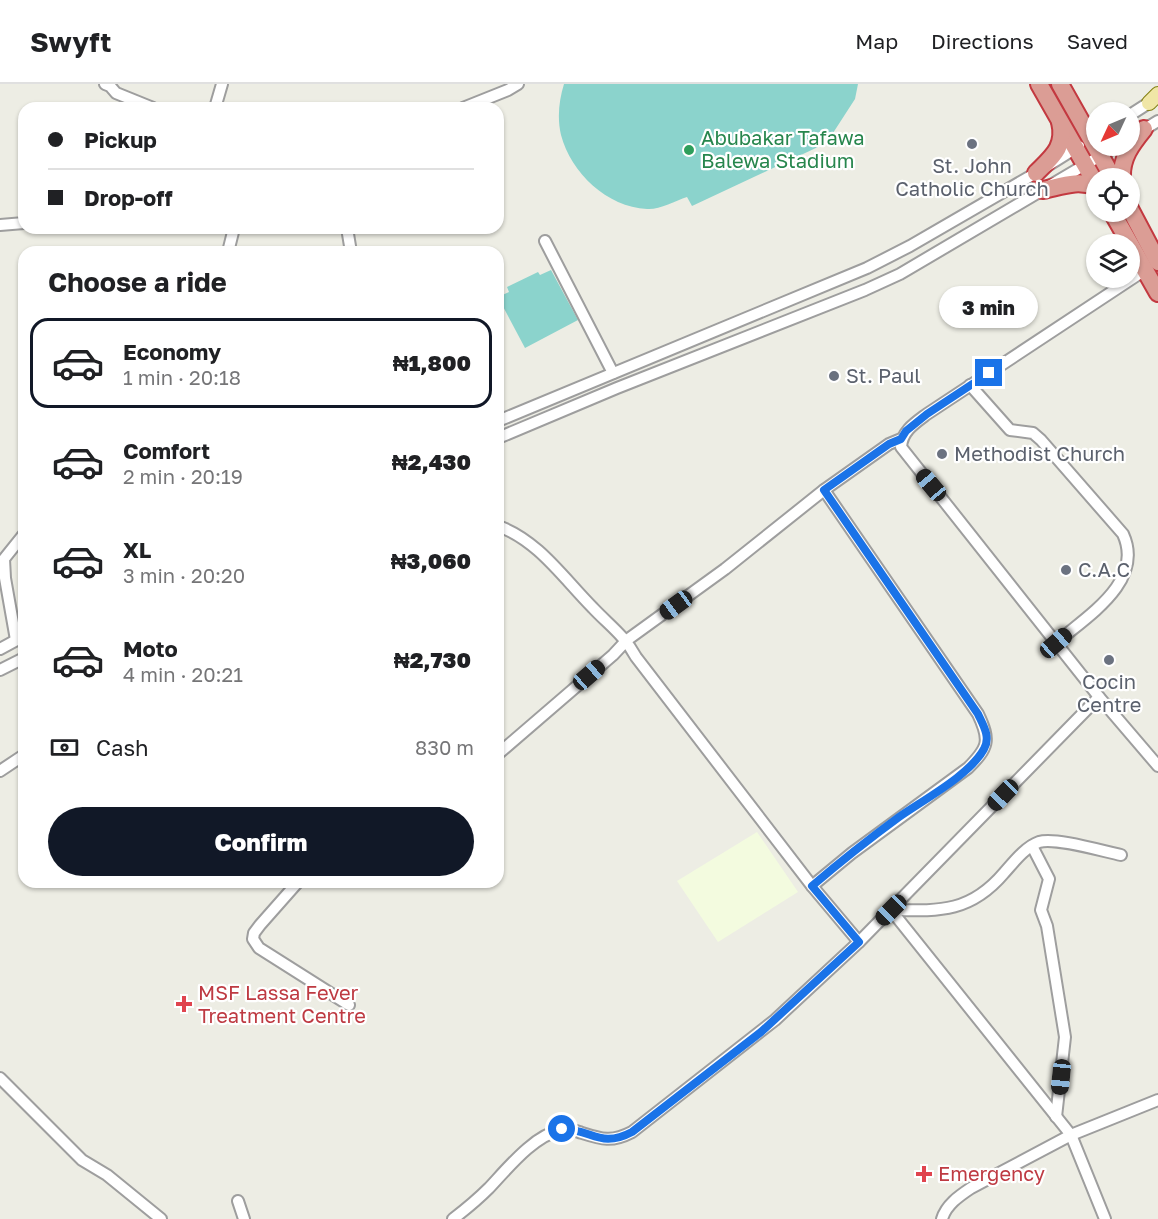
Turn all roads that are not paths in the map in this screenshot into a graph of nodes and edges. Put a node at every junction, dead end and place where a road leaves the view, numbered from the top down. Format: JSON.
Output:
{"nodes":[{"id":1,"x":105,"y":84,"type":"edge"},
{"id":2,"x":222,"y":84,"type":"edge"},
{"id":3,"x":518,"y":84,"type":"edge"},
{"id":4,"x":1039,"y":84,"type":"edge"},
{"id":5,"x":1060,"y":84,"type":"edge"},
{"id":6,"x":1155,"y":98,"type":"edge"},
{"id":7,"x":138,"y":102,"type":"edge"},
{"id":8,"x":217,"y":102,"type":"edge"},
{"id":9,"x":478,"y":102,"type":"edge"},
{"id":10,"x":1140,"y":108,"type":"edge"},
{"id":11,"x":1059,"y":118,"type":"junction"},
{"id":12,"x":1086,"y":125,"type":"edge"},
{"id":13,"x":1144,"y":129,"type":"edge"},
{"id":14,"x":1086,"y":142,"type":"edge"},
{"id":15,"x":1076,"y":148,"type":"junction"},
{"id":16,"x":1100,"y":156,"type":"joint"},
{"id":17,"x":1086,"y":164,"type":"junction"},
{"id":18,"x":1088,"y":168,"type":"edge"},
{"id":19,"x":1107,"y":168,"type":"edge"},
{"id":20,"x":1122,"y":168,"type":"edge"},
{"id":21,"x":1036,"y":173,"type":"junction"},
{"id":22,"x":1086,"y":183,"type":"edge"},
{"id":23,"x":1043,"y":190,"type":"junction"},
{"id":24,"x":1119,"y":222,"type":"edge"},
{"id":25,"x":1135,"y":222,"type":"edge"},
{"id":26,"x":18,"y":224,"type":"edge"},
{"id":27,"x":0,"y":225,"type":"edge"},
{"id":28,"x":545,"y":241,"type":"dead end"},
{"id":29,"x":1151,"y":266,"type":"edge"},
{"id":30,"x":1158,"y":293,"type":"edge"},
{"id":31,"x":613,"y":373,"type":"junction"},
{"id":32,"x":970,"y":385,"type":"junction"},
{"id":33,"x":504,"y":418,"type":"edge"},
{"id":34,"x":504,"y":436,"type":"edge"},
{"id":35,"x":901,"y":439,"type":"junction"},
{"id":36,"x":824,"y":490,"type":"junction"},
{"id":37,"x":504,"y":528,"type":"edge"},
{"id":38,"x":18,"y":541,"type":"edge"},
{"id":39,"x":2,"y":560,"type":"edge"},
{"id":40,"x":18,"y":630,"type":"edge"},
{"id":41,"x":18,"y":639,"type":"edge"},
{"id":42,"x":627,"y":640,"type":"junction"},
{"id":43,"x":1056,"y":643,"type":"junction"},
{"id":44,"x":0,"y":649,"type":"edge"},
{"id":45,"x":18,"y":661,"type":"edge"},
{"id":46,"x":0,"y":670,"type":"edge"},
{"id":47,"x":1099,"y":697,"type":"junction"},
{"id":48,"x":504,"y":749,"type":"edge"},
{"id":49,"x":18,"y":759,"type":"edge"},
{"id":50,"x":1158,"y":766,"type":"edge"},
{"id":51,"x":0,"y":771,"type":"edge"},
{"id":52,"x":1032,"y":846,"type":"junction"},
{"id":53,"x":1121,"y":855,"type":"dead end"},
{"id":54,"x":812,"y":886,"type":"junction"},
{"id":55,"x":293,"y":888,"type":"edge"},
{"id":56,"x":891,"y":910,"type":"junction"},
{"id":57,"x":859,"y":942,"type":"junction"},
{"id":58,"x":349,"y":1005,"type":"dead end"},
{"id":59,"x":0,"y":1078,"type":"edge"},
{"id":60,"x":1158,"y":1100,"type":"edge"},
{"id":61,"x":1056,"y":1117,"type":"junction"},
{"id":62,"x":1071,"y":1135,"type":"junction"},
{"id":63,"x":238,"y":1201,"type":"dead end"},
{"id":64,"x":161,"y":1219,"type":"edge"},
{"id":65,"x":244,"y":1219,"type":"edge"},
{"id":66,"x":453,"y":1219,"type":"edge"},
{"id":67,"x":942,"y":1219,"type":"edge"},
{"id":68,"x":1105,"y":1219,"type":"edge"}],
"edges":[{"from":1,"to":7,"type":"street"},
{"from":2,"to":8,"type":"street"},
{"from":3,"to":9,"type":"street"},
{"from":4,"to":11,"type":"highway"},
{"from":5,"to":12,"type":"highway"},
{"from":6,"to":10,"type":"street"},
{"from":11,"to":15,"type":"highway"},
{"from":11,"to":21,"type":"highway"},
{"from":13,"to":20,"type":"highway"},
{"from":14,"to":15,"type":"street"},
{"from":15,"to":17,"type":"highway"},
{"from":15,"to":21,"type":"street"},
{"from":16,"to":17,"type":"street"},
{"from":16,"to":19,"type":"highway"},
{"from":17,"to":18,"type":"highway"},
{"from":17,"to":23,"type":"street"},
{"from":21,"to":31,"type":"street"},
{"from":22,"to":23,"type":"highway"},
{"from":23,"to":34,"type":"street"},
{"from":24,"to":29,"type":"highway"},
{"from":25,"to":29,"type":"highway"},
{"from":26,"to":27,"type":"street"},
{"from":28,"to":31,"type":"street"},
{"from":29,"to":30,"type":"highway"},
{"from":29,"to":32,"type":"street"},
{"from":31,"to":33,"type":"street"},
{"from":32,"to":35,"type":"street"},
{"from":32,"to":43,"type":"street"},
{"from":35,"to":36,"type":"street"},
{"from":35,"to":43,"type":"street"},
{"from":36,"to":42,"type":"street"},
{"from":36,"to":54,"type":"street"},
{"from":37,"to":42,"type":"street"},
{"from":38,"to":39,"type":"street"},
{"from":39,"to":40,"type":"street"},
{"from":41,"to":44,"type":"street"},
{"from":42,"to":48,"type":"street"},
{"from":42,"to":54,"type":"street"},
{"from":43,"to":47,"type":"street"},
{"from":45,"to":46,"type":"street"},
{"from":47,"to":50,"type":"street"},
{"from":47,"to":56,"type":"street"},
{"from":49,"to":51,"type":"street"},
{"from":52,"to":53,"type":"street"},
{"from":52,"to":56,"type":"street"},
{"from":52,"to":61,"type":"street"},
{"from":54,"to":57,"type":"street"},
{"from":55,"to":58,"type":"street"},
{"from":56,"to":57,"type":"street"},
{"from":56,"to":61,"type":"street"},
{"from":57,"to":66,"type":"street"},
{"from":59,"to":64,"type":"street"},
{"from":60,"to":62,"type":"street"},
{"from":61,"to":62,"type":"street"},
{"from":62,"to":67,"type":"street"},
{"from":62,"to":68,"type":"street"},
{"from":63,"to":65,"type":"street"}]}
